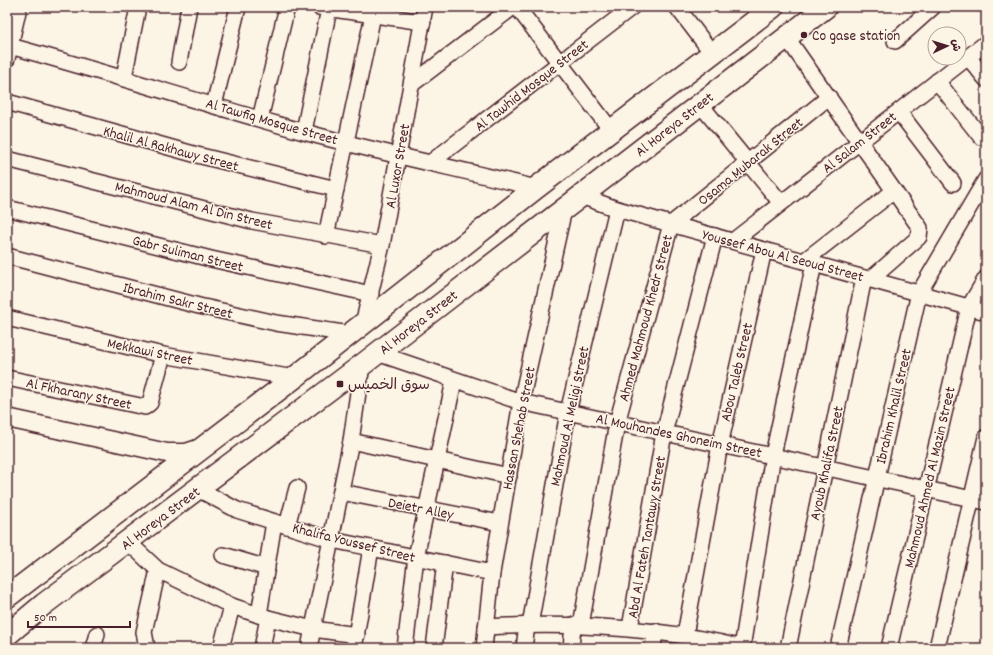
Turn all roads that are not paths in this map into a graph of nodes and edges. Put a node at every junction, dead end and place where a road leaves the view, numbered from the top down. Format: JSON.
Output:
{"nodes":[{"id":1,"x":8,"y":7,"type":"edge"},
{"id":2,"x":19,"y":7,"type":"edge"},
{"id":3,"x":138,"y":7,"type":"edge"},
{"id":4,"x":189,"y":7,"type":"edge"},
{"id":5,"x":238,"y":7,"type":"edge"},
{"id":6,"x":287,"y":7,"type":"edge"},
{"id":7,"x":425,"y":7,"type":"edge"},
{"id":8,"x":513,"y":7,"type":"edge"},
{"id":9,"x":517,"y":7,"type":"edge"},
{"id":10,"x":632,"y":7,"type":"edge"},
{"id":11,"x":677,"y":7,"type":"edge"},
{"id":12,"x":773,"y":7,"type":"edge"},
{"id":13,"x":826,"y":7,"type":"edge"},
{"id":14,"x":933,"y":7,"type":"edge"},
{"id":15,"x":324,"y":8,"type":"edge"},
{"id":16,"x":7,"y":11,"type":"edge"},
{"id":17,"x":373,"y":15,"type":"junction"},
{"id":18,"x":422,"y":22,"type":"junction"},
{"id":19,"x":786,"y":38,"type":"junction"},
{"id":20,"x":895,"y":41,"type":"dead end"},
{"id":21,"x":986,"y":43,"type":"edge"},
{"id":22,"x":8,"y":53,"type":"edge"},
{"id":23,"x":712,"y":53,"type":"junction"},
{"id":24,"x":968,"y":57,"type":"junction"},
{"id":25,"x":179,"y":62,"type":"dead end"},
{"id":26,"x":560,"y":63,"type":"junction"},
{"id":27,"x":124,"y":77,"type":"junction"},
{"id":28,"x":986,"y":79,"type":"edge"},
{"id":29,"x":937,"y":81,"type":"junction"},
{"id":30,"x":412,"y":84,"type":"junction"},
{"id":31,"x":829,"y":97,"type":"junction"},
{"id":32,"x":7,"y":102,"type":"edge"},
{"id":33,"x":700,"y":104,"type":"junction"},
{"id":34,"x":214,"y":105,"type":"junction"},
{"id":35,"x":899,"y":112,"type":"junction"},
{"id":36,"x":260,"y":119,"type":"junction"},
{"id":37,"x":611,"y":130,"type":"junction"},
{"id":38,"x":304,"y":132,"type":"junction"},
{"id":39,"x":981,"y":137,"type":"dead end"},
{"id":40,"x":860,"y":142,"type":"junction"},
{"id":41,"x":346,"y":143,"type":"junction"},
{"id":42,"x":400,"y":157,"type":"junction"},
{"id":43,"x":7,"y":159,"type":"edge"},
{"id":44,"x":430,"y":163,"type":"junction"},
{"id":45,"x":748,"y":163,"type":"junction"},
{"id":46,"x":986,"y":179,"type":"edge"},
{"id":47,"x":953,"y":184,"type":"dead end"},
{"id":48,"x":336,"y":188,"type":"junction"},
{"id":49,"x":536,"y":188,"type":"junction"},
{"id":50,"x":894,"y":191,"type":"junction"},
{"id":51,"x":581,"y":196,"type":"junction"},
{"id":52,"x":781,"y":203,"type":"junction"},
{"id":53,"x":7,"y":208,"type":"edge"},
{"id":54,"x":564,"y":209,"type":"junction"},
{"id":55,"x":617,"y":209,"type":"junction"},
{"id":56,"x":671,"y":224,"type":"junction"},
{"id":57,"x":326,"y":236,"type":"junction"},
{"id":58,"x":715,"y":236,"type":"junction"},
{"id":59,"x":733,"y":241,"type":"junction"},
{"id":60,"x":382,"y":245,"type":"junction"},
{"id":61,"x":764,"y":250,"type":"junction"},
{"id":62,"x":7,"y":256,"type":"edge"},
{"id":63,"x":809,"y":262,"type":"junction"},
{"id":64,"x":986,"y":278,"type":"edge"},
{"id":65,"x":867,"y":279,"type":"junction"},
{"id":66,"x":919,"y":293,"type":"junction"},
{"id":67,"x":371,"y":294,"type":"junction"},
{"id":68,"x":969,"y":307,"type":"junction"},
{"id":69,"x":986,"y":312,"type":"edge"},
{"id":70,"x":7,"y":318,"type":"edge"},
{"id":71,"x":356,"y":329,"type":"junction"},
{"id":72,"x":164,"y":355,"type":"junction"},
{"id":73,"x":370,"y":359,"type":"junction"},
{"id":74,"x":7,"y":378,"type":"edge"},
{"id":75,"x":294,"y":378,"type":"junction"},
{"id":76,"x":454,"y":381,"type":"junction"},
{"id":77,"x":522,"y":402,"type":"junction"},
{"id":78,"x":568,"y":412,"type":"junction"},
{"id":79,"x":7,"y":418,"type":"edge"},
{"id":80,"x":617,"y":423,"type":"junction"},
{"id":81,"x":664,"y":433,"type":"junction"},
{"id":82,"x":986,"y":437,"type":"edge"},
{"id":83,"x":351,"y":441,"type":"junction"},
{"id":84,"x":720,"y":445,"type":"junction"},
{"id":85,"x":204,"y":447,"type":"junction"},
{"id":86,"x":773,"y":455,"type":"junction"},
{"id":87,"x":437,"y":460,"type":"junction"},
{"id":88,"x":825,"y":467,"type":"junction"},
{"id":89,"x":509,"y":476,"type":"junction"},
{"id":90,"x":877,"y":478,"type":"junction"},
{"id":91,"x":297,"y":488,"type":"dead end"},
{"id":92,"x":926,"y":489,"type":"junction"},
{"id":93,"x":198,"y":490,"type":"junction"},
{"id":94,"x":341,"y":492,"type":"junction"},
{"id":95,"x":979,"y":500,"type":"edge"},
{"id":96,"x":427,"y":509,"type":"junction"},
{"id":97,"x":500,"y":523,"type":"junction"},
{"id":98,"x":281,"y":524,"type":"junction"},
{"id":99,"x":332,"y":540,"type":"junction"},
{"id":100,"x":128,"y":542,"type":"junction"},
{"id":101,"x":371,"y":548,"type":"junction"},
{"id":102,"x":223,"y":555,"type":"dead end"},
{"id":103,"x":416,"y":557,"type":"junction"},
{"id":104,"x":445,"y":563,"type":"junction"},
{"id":105,"x":267,"y":568,"type":"junction"},
{"id":106,"x":158,"y":570,"type":"junction"},
{"id":107,"x":492,"y":573,"type":"junction"},
{"id":108,"x":7,"y":597,"type":"edge"},
{"id":109,"x":44,"y":604,"type":"junction"},
{"id":110,"x":232,"y":606,"type":"junction"},
{"id":111,"x":264,"y":617,"type":"junction"},
{"id":112,"x":528,"y":625,"type":"junction"},
{"id":113,"x":577,"y":625,"type":"junction"},
{"id":114,"x":486,"y":627,"type":"junction"},
{"id":115,"x":630,"y":628,"type":"junction"},
{"id":116,"x":313,"y":629,"type":"junction"},
{"id":117,"x":7,"y":630,"type":"edge"},
{"id":118,"x":654,"y":631,"type":"junction"},
{"id":119,"x":7,"y":635,"type":"edge"},
{"id":120,"x":685,"y":635,"type":"junction"},
{"id":121,"x":355,"y":641,"type":"edge"},
{"id":122,"x":720,"y":645,"type":"edge"},
{"id":123,"x":147,"y":648,"type":"edge"},
{"id":124,"x":221,"y":648,"type":"edge"},
{"id":125,"x":262,"y":648,"type":"edge"},
{"id":126,"x":309,"y":648,"type":"edge"},
{"id":127,"x":405,"y":648,"type":"edge"},
{"id":128,"x":434,"y":648,"type":"edge"},
{"id":129,"x":484,"y":648,"type":"edge"},
{"id":130,"x":524,"y":648,"type":"edge"},
{"id":131,"x":571,"y":648,"type":"edge"},
{"id":132,"x":653,"y":648,"type":"edge"},
{"id":133,"x":743,"y":648,"type":"edge"},
{"id":134,"x":788,"y":648,"type":"edge"},
{"id":135,"x":838,"y":648,"type":"edge"},
{"id":136,"x":889,"y":648,"type":"edge"},
{"id":137,"x":937,"y":648,"type":"edge"}],
"edges":[{"from":1,"to":16,"type":"street"},
{"from":2,"to":22,"type":"street"},
{"from":3,"to":27,"type":"street"},
{"from":4,"to":25,"type":"street"},
{"from":5,"to":34,"type":"street"},
{"from":6,"to":36,"type":"street"},
{"from":7,"to":18,"type":"street","name":"Al Luxor Street"},
{"from":8,"to":30,"type":"street"},
{"from":9,"to":26,"type":"street"},
{"from":10,"to":26,"type":"street","name":"Al Tawhid Mosque Street"},
{"from":11,"to":23,"type":"street"},
{"from":12,"to":23,"type":"main road","name":"Al Horeya Street"},
{"from":13,"to":19,"type":"main road","name":"Al Horeya Street"},
{"from":14,"to":20,"type":"street"},
{"from":15,"to":17,"type":"street"},
{"from":15,"to":38,"type":"street"},
{"from":17,"to":18,"type":"street"},
{"from":17,"to":41,"type":"street"},
{"from":18,"to":30,"type":"street","name":"Al Luxor Street"},
{"from":19,"to":31,"type":"street"},
{"from":19,"to":33,"type":"main road","name":"Al Horeya Street"},
{"from":21,"to":24,"type":"street","name":"Al Salam Street"},
{"from":22,"to":27,"type":"street","name":"Al Tawfiq Mosque Street"},
{"from":23,"to":37,"type":"main road","name":"Al Horeya Street"},
{"from":24,"to":28,"type":"street"},
{"from":24,"to":29,"type":"street","name":"Al Salam Street"},
{"from":26,"to":37,"type":"street"},
{"from":26,"to":44,"type":"street","name":"Al Tawhid Mosque Street"},
{"from":27,"to":34,"type":"street","name":"Al Tawfiq Mosque Street"},
{"from":29,"to":35,"type":"street","name":"Al Salam Street"},
{"from":29,"to":39,"type":"street"},
{"from":30,"to":42,"type":"street","name":"Al Luxor Street"},
{"from":31,"to":40,"type":"street"},
{"from":31,"to":45,"type":"street","name":"Osama Mubarak Street"},
{"from":32,"to":48,"type":"street","name":"Khalil Al Rakhawy Street"},
{"from":33,"to":45,"type":"street"},
{"from":33,"to":51,"type":"main road","name":"Al Horeya Street"},
{"from":34,"to":36,"type":"street","name":"Al Tawfiq Mosque Street"},
{"from":35,"to":40,"type":"street","name":"Al Salam Street"},
{"from":35,"to":47,"type":"street"},
{"from":36,"to":38,"type":"street","name":"Al Tawfiq Mosque Street"},
{"from":37,"to":49,"type":"main road","name":"Al Horeya Street"},
{"from":38,"to":41,"type":"street","name":"Al Tawfiq Mosque Street"},
{"from":40,"to":50,"type":"street"},
{"from":40,"to":52,"type":"street","name":"Al Salam Street"},
{"from":41,"to":42,"type":"street","name":"Al Tawfiq Mosque Street"},
{"from":41,"to":48,"type":"street"},
{"from":42,"to":44,"type":"street","name":"Al Tawfiq Mosque Street"},
{"from":42,"to":60,"type":"street","name":"Al Luxor Street"},
{"from":43,"to":57,"type":"street","name":"Mahmoud Alam Al Din Street"},
{"from":44,"to":49,"type":"street","name":"Al Tawfiq Mosque Street"},
{"from":45,"to":52,"type":"street"},
{"from":45,"to":56,"type":"street","name":"Osama Mubarak Street"},
{"from":46,"to":66,"type":"street","name":"Ibrahim Khalil Street"},
{"from":48,"to":57,"type":"street"},
{"from":49,"to":71,"type":"main road","name":"Al Horeya Street"},
{"from":50,"to":63,"type":"street"},
{"from":50,"to":65,"type":"street"},
{"from":51,"to":54,"type":"main road","name":"Al Horeya Street"},
{"from":51,"to":55,"type":"street","name":"Youssef Abou Al Seoud Street"},
{"from":52,"to":59,"type":"street","name":"Al Salam Street"},
{"from":53,"to":67,"type":"street","name":"Gabr Suliman Street"},
{"from":54,"to":73,"type":"main road","name":"Al Horeya Street"},
{"from":54,"to":77,"type":"street","name":"Hassan Shehab Street"},
{"from":55,"to":56,"type":"street","name":"Youssef Abou Al Seoud Street"},
{"from":55,"to":78,"type":"street","name":"Mahmoud Al Meligi Street"},
{"from":56,"to":58,"type":"street","name":"Youssef Abou Al Seoud Street"},
{"from":56,"to":80,"type":"street","name":"Ahmed Mahmoud Khedr Street"},
{"from":57,"to":60,"type":"street","name":"Mahmoud Alam Al Din Street"},
{"from":58,"to":59,"type":"street","name":"Youssef Abou Al Seoud Street"},
{"from":58,"to":81,"type":"street","name":"Abd Al Fateh Tantawy Street"},
{"from":59,"to":61,"type":"street","name":"Youssef Abou Al Seoud Street"},
{"from":60,"to":67,"type":"street","name":"Al Luxor Street"},
{"from":61,"to":63,"type":"street","name":"Youssef Abou Al Seoud Street"},
{"from":61,"to":84,"type":"street","name":"Abou Taleb Street"},
{"from":62,"to":71,"type":"street","name":"Ibrahim Sakr Street"},
{"from":63,"to":65,"type":"street","name":"Youssef Abou Al Seoud Street"},
{"from":63,"to":86,"type":"street"},
{"from":64,"to":68,"type":"street","name":"Mahmoud Ahmed Al Mazin Street"},
{"from":65,"to":66,"type":"street","name":"Youssef Abou Al Seoud Street"},
{"from":65,"to":88,"type":"street","name":"Ayoub Khalifa Street"},
{"from":66,"to":68,"type":"street","name":"Youssef Abou Al Seoud Street"},
{"from":66,"to":90,"type":"street","name":"Ibrahim Khalil Street"},
{"from":67,"to":71,"type":"street","name":"Al Luxor Street"},
{"from":68,"to":69,"type":"street","name":"Youssef Abou Al Seoud Street"},
{"from":68,"to":92,"type":"street","name":"Mahmoud Ahmed Al Mazin Street"},
{"from":70,"to":72,"type":"street","name":"Mekkawi Street"},
{"from":71,"to":75,"type":"main road","name":"Al Horeya Street"},
{"from":72,"to":74,"type":"street","name":"Al Fkharany Street"},
{"from":72,"to":75,"type":"street","name":"Mekkawi Street"},
{"from":73,"to":76,"type":"street","name":"Al Mouhandes Ghoneim Street"},
{"from":73,"to":83,"type":"street"},
{"from":73,"to":93,"type":"main road","name":"Al Horeya Street"},
{"from":75,"to":85,"type":"main road","name":"Al Horeya Street"},
{"from":76,"to":77,"type":"street","name":"Al Mouhandes Ghoneim Street"},
{"from":76,"to":87,"type":"street"},
{"from":77,"to":78,"type":"street","name":"Al Mouhandes Ghoneim Street"},
{"from":77,"to":89,"type":"street","name":"Hassan Shehab Street"},
{"from":78,"to":80,"type":"street","name":"Al Mouhandes Ghoneim Street"},
{"from":78,"to":112,"type":"street","name":"Mahmoud Al Meligi Street"},
{"from":79,"to":85,"type":"street"},
{"from":80,"to":81,"type":"street","name":"Al Mouhandes Ghoneim Street"},
{"from":80,"to":113,"type":"street","name":"Ahmed Mahmoud Khedr Street"},
{"from":81,"to":84,"type":"street","name":"Al Mouhandes Ghoneim Street"},
{"from":81,"to":115,"type":"street","name":"Abd Al Fateh Tantawy Street"},
{"from":82,"to":95,"type":"street"},
{"from":83,"to":87,"type":"street"},
{"from":83,"to":94,"type":"street"},
{"from":84,"to":86,"type":"street","name":"Al Mouhandes Ghoneim Street"},
{"from":84,"to":120,"type":"street","name":"Abou Taleb Street"},
{"from":85,"to":108,"type":"main road","name":"Al Horeya Street"},
{"from":86,"to":88,"type":"street","name":"Al Mouhandes Ghoneim Street"},
{"from":86,"to":133,"type":"street"},
{"from":87,"to":89,"type":"street"},
{"from":87,"to":96,"type":"street"},
{"from":88,"to":90,"type":"street","name":"Al Mouhandes Ghoneim Street"},
{"from":88,"to":134,"type":"street","name":"Ayoub Khalifa Street"},
{"from":89,"to":97,"type":"street","name":"Hassan Shehab Street"},
{"from":90,"to":92,"type":"street","name":"Al Mouhandes Ghoneim Street"},
{"from":90,"to":135,"type":"street","name":"Ibrahim Khalil Street"},
{"from":91,"to":98,"type":"street"},
{"from":92,"to":95,"type":"street","name":"Al Mouhandes Ghoneim Street"},
{"from":92,"to":136,"type":"street","name":"Mahmoud Ahmed Al Mazin Street"},
{"from":93,"to":98,"type":"street","name":"Khalifa Youssef Street"},
{"from":93,"to":100,"type":"main road","name":"Al Horeya Street"},
{"from":94,"to":96,"type":"street","name":"Deietr Alley"},
{"from":94,"to":99,"type":"street"},
{"from":95,"to":137,"type":"street"},
{"from":96,"to":97,"type":"street","name":"Deietr Alley"},
{"from":96,"to":103,"type":"street"},
{"from":97,"to":107,"type":"street","name":"Hassan Shehab Street"},
{"from":98,"to":99,"type":"street","name":"Khalifa Youssef Street"},
{"from":98,"to":105,"type":"street"},
{"from":99,"to":101,"type":"street","name":"Khalifa Youssef Street"},
{"from":99,"to":116,"type":"street"},
{"from":100,"to":106,"type":"street"},
{"from":100,"to":109,"type":"main road","name":"Al Horeya Street"},
{"from":101,"to":103,"type":"street","name":"Khalifa Youssef Street"},
{"from":101,"to":121,"type":"street"},
{"from":102,"to":105,"type":"street"},
{"from":103,"to":104,"type":"street","name":"Khalifa Youssef Street"},
{"from":103,"to":127,"type":"street"},
{"from":104,"to":107,"type":"street","name":"Khalifa Youssef Street"},
{"from":104,"to":128,"type":"street"},
{"from":105,"to":111,"type":"street"},
{"from":106,"to":110,"type":"street"},
{"from":106,"to":123,"type":"street"},
{"from":107,"to":114,"type":"street","name":"Hassan Shehab Street"},
{"from":109,"to":117,"type":"main road"},
{"from":109,"to":119,"type":"main road","name":"Al Horeya Street"},
{"from":110,"to":111,"type":"street"},
{"from":110,"to":124,"type":"street"},
{"from":111,"to":116,"type":"street"},
{"from":111,"to":125,"type":"street"},
{"from":112,"to":113,"type":"street"},
{"from":112,"to":114,"type":"street"},
{"from":112,"to":130,"type":"street","name":"Mahmoud Al Meligi Street"},
{"from":113,"to":115,"type":"street"},
{"from":113,"to":131,"type":"street","name":"Ahmed Mahmoud Khedr Street"},
{"from":114,"to":129,"type":"street","name":"Hassan Shehab Street"},
{"from":115,"to":118,"type":"street"},
{"from":116,"to":121,"type":"street"},
{"from":116,"to":126,"type":"street"},
{"from":118,"to":120,"type":"street"},
{"from":118,"to":132,"type":"street"},
{"from":120,"to":122,"type":"street"},
{"from":122,"to":133,"type":"street"}]}
